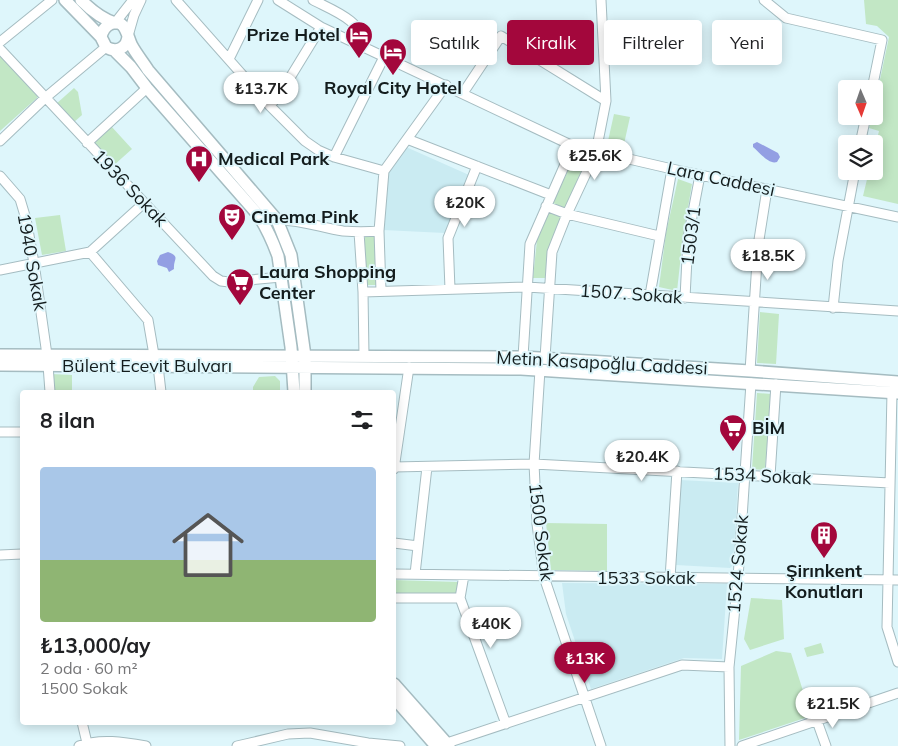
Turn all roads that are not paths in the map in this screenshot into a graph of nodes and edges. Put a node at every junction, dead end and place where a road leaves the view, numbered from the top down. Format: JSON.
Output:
{"nodes":[{"id":1,"x":52,"y":0,"type":"edge"},
{"id":2,"x":65,"y":0,"type":"edge"},
{"id":3,"x":82,"y":0,"type":"edge"},
{"id":4,"x":133,"y":0,"type":"edge"},
{"id":5,"x":141,"y":0,"type":"edge"},
{"id":6,"x":176,"y":0,"type":"edge"},
{"id":7,"x":258,"y":0,"type":"edge"},
{"id":8,"x":278,"y":0,"type":"edge"},
{"id":9,"x":313,"y":0,"type":"edge"},
{"id":10,"x":601,"y":0,"type":"edge"},
{"id":11,"x":764,"y":0,"type":"edge"},
{"id":12,"x":115,"y":23,"type":"junction"},
{"id":13,"x":321,"y":26,"type":"junction"},
{"id":14,"x":128,"y":36,"type":"junction"},
{"id":15,"x":0,"y":42,"type":"edge"},
{"id":16,"x":107,"y":45,"type":"junction"},
{"id":17,"x":364,"y":47,"type":"junction"},
{"id":18,"x":0,"y":49,"type":"edge"},
{"id":19,"x":384,"y":57,"type":"junction"},
{"id":20,"x":229,"y":59,"type":"junction"},
{"id":21,"x":874,"y":80,"type":"edge"},
{"id":22,"x":446,"y":85,"type":"junction"},
{"id":23,"x":148,"y":88,"type":"junction"},
{"id":24,"x":462,"y":94,"type":"junction"},
{"id":25,"x":45,"y":98,"type":"junction"},
{"id":26,"x":606,"y":101,"type":"junction"},
{"id":27,"x":270,"y":106,"type":"junction"},
{"id":28,"x":407,"y":139,"type":"junction"},
{"id":29,"x":0,"y":141,"type":"edge"},
{"id":30,"x":87,"y":143,"type":"junction"},
{"id":31,"x":573,"y":146,"type":"junction"},
{"id":32,"x":596,"y":152,"type":"junction"},
{"id":33,"x":334,"y":157,"type":"junction"},
{"id":34,"x":477,"y":166,"type":"junction"},
{"id":35,"x":672,"y":169,"type":"junction"},
{"id":36,"x":384,"y":171,"type":"junction"},
{"id":37,"x":700,"y":175,"type":"junction"},
{"id":38,"x":0,"y":176,"type":"edge"},
{"id":39,"x":853,"y":180,"type":"edge"},
{"id":40,"x":767,"y":189,"type":"junction"},
{"id":41,"x":551,"y":195,"type":"junction"},
{"id":42,"x":144,"y":203,"type":"junction"},
{"id":43,"x":546,"y":206,"type":"junction"},
{"id":44,"x":848,"y":206,"type":"junction"},
{"id":45,"x":567,"y":214,"type":"junction"},
{"id":46,"x":898,"y":217,"type":"edge"},
{"id":47,"x":277,"y":220,"type":"junction"},
{"id":48,"x":379,"y":231,"type":"junction"},
{"id":49,"x":359,"y":232,"type":"junction"},
{"id":50,"x":659,"y":236,"type":"junction"},
{"id":51,"x":90,"y":252,"type":"junction"},
{"id":52,"x":34,"y":263,"type":"junction"},
{"id":53,"x":0,"y":270,"type":"edge"},
{"id":54,"x":281,"y":277,"type":"junction"},
{"id":55,"x":527,"y":287,"type":"junction"},
{"id":56,"x":550,"y":288,"type":"junction"},
{"id":57,"x":450,"y":289,"type":"junction"},
{"id":58,"x":381,"y":291,"type":"junction"},
{"id":59,"x":363,"y":292,"type":"junction"},
{"id":60,"x":650,"y":296,"type":"junction"},
{"id":61,"x":685,"y":298,"type":"junction"},
{"id":62,"x":754,"y":303,"type":"junction"},
{"id":63,"x":833,"y":308,"type":"junction"},
{"id":64,"x":898,"y":311,"type":"edge"},
{"id":65,"x":0,"y":355,"type":"edge"},
{"id":66,"x":364,"y":356,"type":"junction"},
{"id":67,"x":523,"y":357,"type":"junction"},
{"id":68,"x":545,"y":358,"type":"junction"},
{"id":69,"x":47,"y":360,"type":"junction"},
{"id":70,"x":156,"y":361,"type":"junction"},
{"id":71,"x":293,"y":362,"type":"junction"},
{"id":72,"x":305,"y":362,"type":"junction"},
{"id":73,"x":0,"y":365,"type":"edge"},
{"id":74,"x":409,"y":368,"type":"junction"},
{"id":75,"x":540,"y":370,"type":"junction"},
{"id":76,"x":751,"y":377,"type":"junction"},
{"id":77,"x":776,"y":384,"type":"junction"},
{"id":78,"x":896,"y":389,"type":"edge"},
{"id":79,"x":50,"y":390,"type":"edge"},
{"id":80,"x":162,"y":390,"type":"edge"},
{"id":81,"x":294,"y":390,"type":"edge"},
{"id":82,"x":305,"y":390,"type":"edge"},
{"id":83,"x":0,"y":432,"type":"edge"},
{"id":84,"x":20,"y":432,"type":"edge"},
{"id":85,"x":396,"y":455,"type":"edge"},
{"id":86,"x":534,"y":464,"type":"junction"},
{"id":87,"x":427,"y":467,"type":"junction"},
{"id":88,"x":396,"y":468,"type":"edge"},
{"id":89,"x":677,"y":471,"type":"junction"},
{"id":90,"x":745,"y":475,"type":"junction"},
{"id":91,"x":770,"y":476,"type":"junction"},
{"id":92,"x":890,"y":483,"type":"junction"},
{"id":93,"x":396,"y":542,"type":"edge"},
{"id":94,"x":418,"y":546,"type":"junction"},
{"id":95,"x":0,"y":554,"type":"edge"},
{"id":96,"x":20,"y":554,"type":"edge"},
{"id":97,"x":396,"y":574,"type":"edge"},
{"id":98,"x":415,"y":574,"type":"junction"},
{"id":99,"x":464,"y":576,"type":"junction"},
{"id":100,"x":544,"y":577,"type":"junction"},
{"id":101,"x":670,"y":578,"type":"junction"},
{"id":102,"x":738,"y":578,"type":"junction"},
{"id":103,"x":887,"y":580,"type":"junction"},
{"id":104,"x":898,"y":580,"type":"edge"},
{"id":105,"x":396,"y":598,"type":"edge"},
{"id":106,"x":460,"y":598,"type":"junction"},
{"id":107,"x":898,"y":662,"type":"edge"},
{"id":108,"x":729,"y":667,"type":"junction"},
{"id":109,"x":396,"y":686,"type":"edge"},
{"id":110,"x":898,"y":693,"type":"edge"},
{"id":111,"x":584,"y":697,"type":"junction"},
{"id":112,"x":396,"y":700,"type":"edge"},
{"id":113,"x":817,"y":720,"type":"junction"},
{"id":114,"x":506,"y":724,"type":"junction"},
{"id":115,"x":82,"y":725,"type":"edge"},
{"id":116,"x":275,"y":741,"type":"edge"},
{"id":117,"x":332,"y":741,"type":"edge"},
{"id":118,"x":83,"y":745,"type":"edge"},
{"id":119,"x":444,"y":745,"type":"edge"},
{"id":120,"x":146,"y":746,"type":"edge"},
{"id":121,"x":237,"y":746,"type":"edge"},
{"id":122,"x":400,"y":746,"type":"edge"},
{"id":123,"x":601,"y":746,"type":"edge"},
{"id":124,"x":730,"y":746,"type":"edge"},
{"id":125,"x":742,"y":746,"type":"edge"},
{"id":126,"x":826,"y":746,"type":"edge"}],
"edges":[{"from":1,"to":15,"type":"street"},
{"from":2,"to":16,"type":"main road"},
{"from":3,"to":12,"type":"main road"},
{"from":4,"to":12,"type":"street"},
{"from":5,"to":14,"type":"street"},
{"from":6,"to":20,"type":"street"},
{"from":7,"to":20,"type":"street"},
{"from":8,"to":13,"type":"street","name":"Lara Caddesi"},
{"from":9,"to":17,"type":"street"},
{"from":10,"to":26,"type":"street"},
{"from":11,"to":21,"type":"street"},
{"from":12,"to":14,"type":"main road"},
{"from":12,"to":16,"type":"main road"},
{"from":13,"to":17,"type":"street","name":"Lara Caddesi"},
{"from":13,"to":27,"type":"street"},
{"from":14,"to":16,"type":"main road"},
{"from":14,"to":47,"type":"main road"},
{"from":16,"to":23,"type":"main road"},
{"from":16,"to":25,"type":"street"},
{"from":17,"to":19,"type":"street","name":"Lara Caddesi"},
{"from":18,"to":25,"type":"street","name":"1936 Sokak"},
{"from":19,"to":22,"type":"street","name":"Lara Caddesi"},
{"from":19,"to":33,"type":"street"},
{"from":20,"to":27,"type":"street"},
{"from":22,"to":24,"type":"street","name":"Lara Caddesi"},
{"from":22,"to":28,"type":"street"},
{"from":23,"to":30,"type":"street"},
{"from":23,"to":54,"type":"main road"},
{"from":24,"to":26,"type":"street"},
{"from":24,"to":31,"type":"street","name":"Lara Caddesi"},
{"from":25,"to":29,"type":"street"},
{"from":25,"to":30,"type":"street","name":"1936 Sokak"},
{"from":26,"to":32,"type":"street"},
{"from":27,"to":33,"type":"street"},
{"from":28,"to":34,"type":"street"},
{"from":28,"to":36,"type":"street"},
{"from":30,"to":42,"type":"street","name":"1936 Sokak"},
{"from":31,"to":32,"type":"street","name":"Lara Caddesi"},
{"from":31,"to":41,"type":"street"},
{"from":32,"to":35,"type":"street","name":"Lara Caddesi"},
{"from":32,"to":45,"type":"street"},
{"from":33,"to":36,"type":"street"},
{"from":34,"to":41,"type":"street"},
{"from":34,"to":57,"type":"street"},
{"from":35,"to":37,"type":"street","name":"Lara Caddesi"},
{"from":35,"to":50,"type":"street"},
{"from":36,"to":48,"type":"street"},
{"from":37,"to":40,"type":"street","name":"Lara Caddesi"},
{"from":37,"to":61,"type":"street","name":"1503/1"},
{"from":38,"to":52,"type":"street","name":"1940 Sokak"},
{"from":39,"to":44,"type":"street"},
{"from":40,"to":44,"type":"street","name":"Lara Caddesi"},
{"from":40,"to":62,"type":"street","name":"1524 Sokak"},
{"from":41,"to":43,"type":"street"},
{"from":42,"to":51,"type":"street"},
{"from":42,"to":54,"type":"street","name":"1936 Sokak"},
{"from":43,"to":45,"type":"street"},
{"from":43,"to":55,"type":"street"},
{"from":44,"to":46,"type":"street","name":"Lara Caddesi"},
{"from":44,"to":63,"type":"street"},
{"from":45,"to":50,"type":"street"},
{"from":45,"to":56,"type":"street"},
{"from":47,"to":49,"type":"street"},
{"from":47,"to":72,"type":"main road"},
{"from":48,"to":49,"type":"street"},
{"from":48,"to":58,"type":"street"},
{"from":49,"to":59,"type":"street"},
{"from":50,"to":60,"type":"street"},
{"from":51,"to":52,"type":"street"},
{"from":51,"to":70,"type":"street"},
{"from":52,"to":53,"type":"street"},
{"from":52,"to":69,"type":"street","name":"1940 Sokak"},
{"from":54,"to":71,"type":"main road"},
{"from":55,"to":56,"type":"street","name":"1507. Sokak"},
{"from":55,"to":57,"type":"street","name":"1507. Sokak"},
{"from":55,"to":67,"type":"street"},
{"from":56,"to":60,"type":"street","name":"1507. Sokak"},
{"from":56,"to":68,"type":"street"},
{"from":57,"to":58,"type":"street","name":"1507. Sokak"},
{"from":58,"to":59,"type":"street","name":"1507. Sokak"},
{"from":59,"to":66,"type":"street"},
{"from":60,"to":61,"type":"street","name":"1507. Sokak"},
{"from":61,"to":62,"type":"street","name":"1507. Sokak"},
{"from":62,"to":63,"type":"street","name":"1507. Sokak"},
{"from":62,"to":76,"type":"street","name":"1524 Sokak"},
{"from":63,"to":64,"type":"street","name":"1507. Sokak"},
{"from":65,"to":69,"type":"main road","name":"Bülent Ecevit Bulvarı"},
{"from":66,"to":67,"type":"main road","name":"Metin Kasapoğlu Caddesi"},
{"from":66,"to":72,"type":"main road","name":"Metin Kasapoğlu Caddesi"},
{"from":67,"to":68,"type":"main road","name":"Metin Kasapoğlu Caddesi"},
{"from":68,"to":76,"type":"main road","name":"Metin Kasapoğlu Caddesi"},
{"from":69,"to":70,"type":"main road","name":"Bülent Ecevit Bulvarı"},
{"from":69,"to":73,"type":"main road","name":"Bülent Ecevit Bulvarı"},
{"from":69,"to":79,"type":"street","name":"1940 Sokak"},
{"from":70,"to":71,"type":"main road","name":"Bülent Ecevit Bulvarı"},
{"from":70,"to":80,"type":"street"},
{"from":71,"to":72,"type":"main road","name":"Bülent Ecevit Bulvarı"},
{"from":71,"to":81,"type":"main road"},
{"from":72,"to":74,"type":"main road","name":"Metin Kasapoğlu Caddesi"},
{"from":72,"to":82,"type":"main road"},
{"from":74,"to":75,"type":"main road","name":"Metin Kasapoğlu Caddesi"},
{"from":74,"to":85,"type":"street"},
{"from":75,"to":76,"type":"main road","name":"Metin Kasapoğlu Caddesi"},
{"from":75,"to":86,"type":"street","name":"1500 Sokak"},
{"from":76,"to":77,"type":"main road","name":"Metin Kasapoğlu Caddesi"},
{"from":76,"to":78,"type":"main road","name":"Metin Kasapoğlu Caddesi"},
{"from":76,"to":90,"type":"street","name":"1524 Sokak"},
{"from":77,"to":78,"type":"main road","name":"Metin Kasapoğlu Caddesi"},
{"from":77,"to":91,"type":"street"},
{"from":78,"to":92,"type":"street"},
{"from":83,"to":84,"type":"street"},
{"from":86,"to":87,"type":"street","name":"1534 Sokak"},
{"from":86,"to":89,"type":"street","name":"1534 Sokak"},
{"from":86,"to":100,"type":"street","name":"1500 Sokak"},
{"from":87,"to":88,"type":"street","name":"1534 Sokak"},
{"from":87,"to":94,"type":"street"},
{"from":89,"to":90,"type":"street","name":"1534 Sokak"},
{"from":89,"to":101,"type":"street"},
{"from":90,"to":91,"type":"street","name":"1534 Sokak"},
{"from":90,"to":102,"type":"street","name":"1524 Sokak"},
{"from":91,"to":92,"type":"street","name":"1534 Sokak"},
{"from":92,"to":103,"type":"street"},
{"from":93,"to":94,"type":"street"},
{"from":94,"to":98,"type":"street"},
{"from":95,"to":96,"type":"street"},
{"from":97,"to":98,"type":"street","name":"1533 Sokak"},
{"from":98,"to":99,"type":"street","name":"1533 Sokak"},
{"from":99,"to":100,"type":"street","name":"1533 Sokak"},
{"from":99,"to":106,"type":"street"},
{"from":100,"to":101,"type":"street","name":"1533 Sokak"},
{"from":100,"to":111,"type":"street","name":"1500 Sokak"},
{"from":101,"to":102,"type":"street","name":"1533 Sokak"},
{"from":102,"to":103,"type":"street","name":"1533 Sokak"},
{"from":102,"to":108,"type":"street","name":"1524 Sokak"},
{"from":103,"to":104,"type":"street","name":"1533 Sokak"},
{"from":103,"to":107,"type":"street"},
{"from":105,"to":106,"type":"street"},
{"from":106,"to":114,"type":"street"},
{"from":108,"to":111,"type":"street"},
{"from":108,"to":124,"type":"street","name":"1524 Sokak"},
{"from":109,"to":119,"type":"main road"},
{"from":110,"to":113,"type":"street"},
{"from":111,"to":114,"type":"street"},
{"from":111,"to":123,"type":"street","name":"1500 Sokak"},
{"from":112,"to":119,"type":"main road"},
{"from":113,"to":125,"type":"street"},
{"from":113,"to":126,"type":"street"},
{"from":114,"to":119,"type":"street"},
{"from":115,"to":118,"type":"street"},
{"from":116,"to":117,"type":"street"},
{"from":116,"to":121,"type":"street"},
{"from":117,"to":122,"type":"street"},
{"from":118,"to":120,"type":"street"}]}
